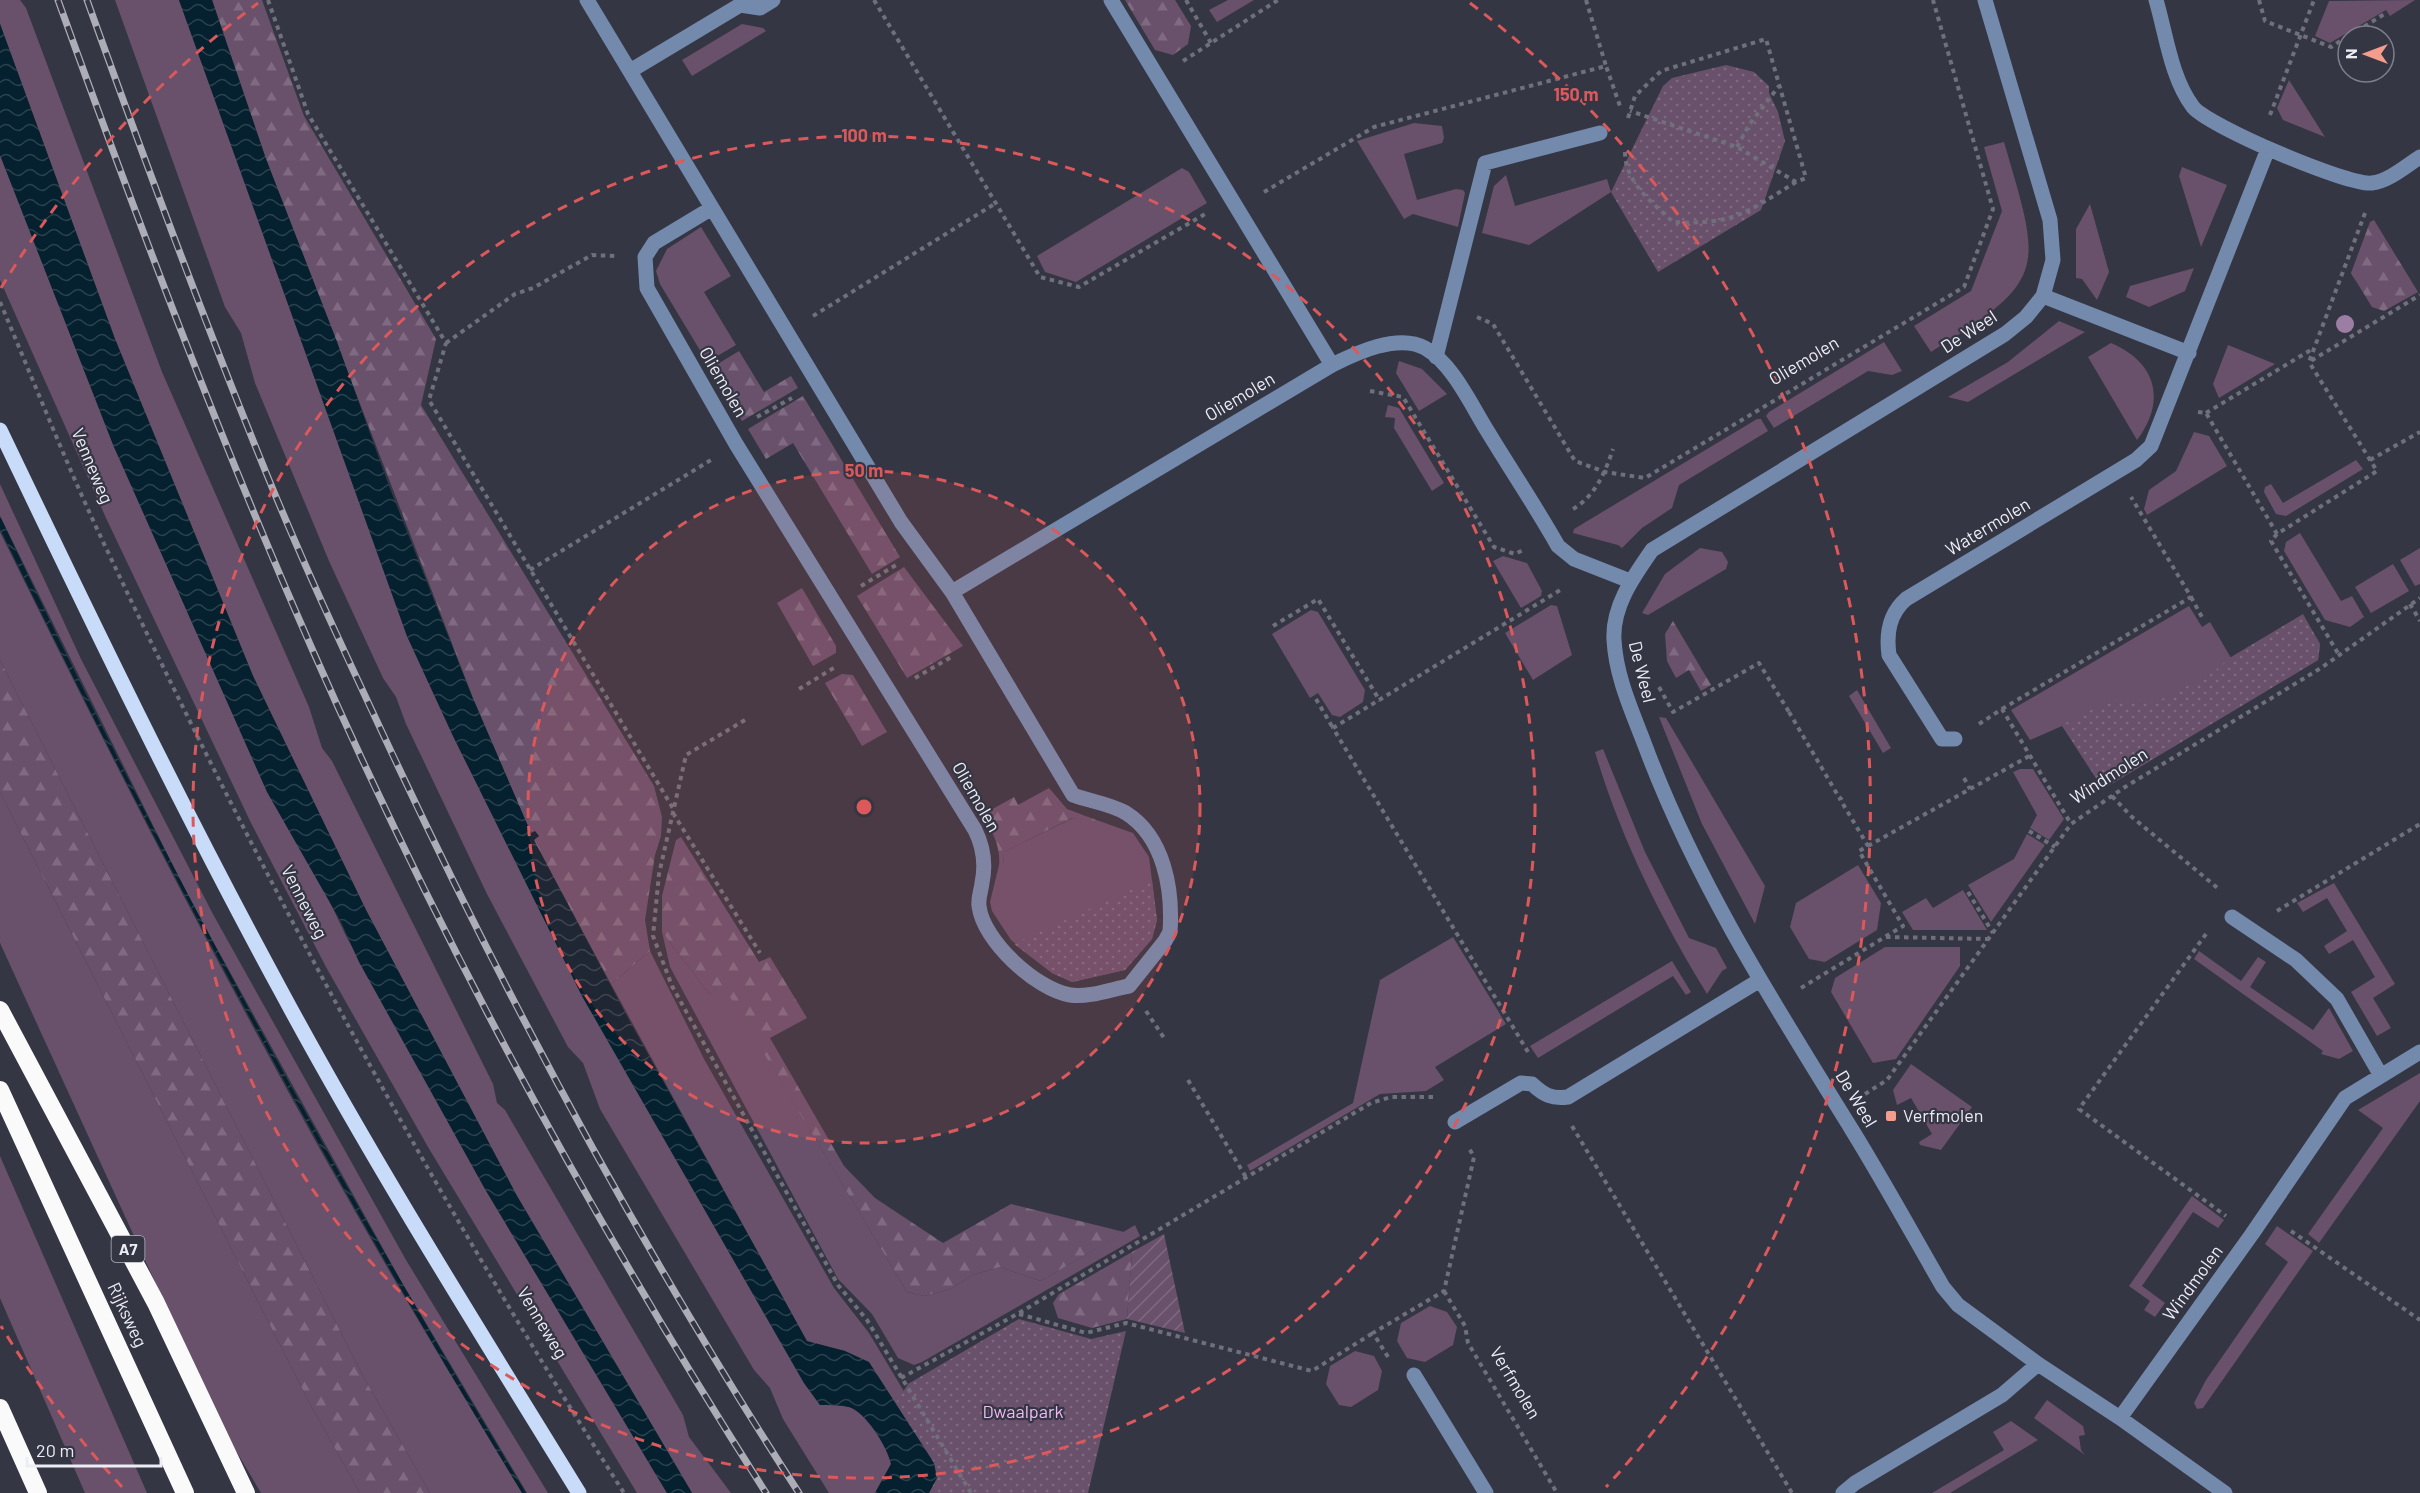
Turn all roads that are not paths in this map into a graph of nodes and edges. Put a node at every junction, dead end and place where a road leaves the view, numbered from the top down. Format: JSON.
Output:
{"nodes":[{"id":1,"x":586,"y":0,"type":"edge"},
{"id":2,"x":773,"y":0,"type":"edge"},
{"id":3,"x":1111,"y":0,"type":"edge"},
{"id":4,"x":1985,"y":0,"type":"edge"},
{"id":5,"x":2156,"y":0,"type":"edge"},
{"id":6,"x":630,"y":71,"type":"junction"},
{"id":7,"x":1600,"y":132,"type":"dead end"},
{"id":8,"x":2264,"y":146,"type":"junction"},
{"id":9,"x":2420,"y":157,"type":"edge"},
{"id":10,"x":712,"y":208,"type":"junction"},
{"id":11,"x":2043,"y":296,"type":"junction"},
{"id":12,"x":2189,"y":353,"type":"junction"},
{"id":13,"x":1436,"y":357,"type":"junction"},
{"id":14,"x":1332,"y":365,"type":"junction"},
{"id":15,"x":0,"y":430,"type":"edge"},
{"id":16,"x":1630,"y":580,"type":"junction"},
{"id":17,"x":951,"y":592,"type":"junction"},
{"id":18,"x":1955,"y":739,"type":"road end"},
{"id":19,"x":2232,"y":917,"type":"road end"},
{"id":20,"x":1760,"y":980,"type":"junction"},
{"id":21,"x":0,"y":1010,"type":"edge"},
{"id":22,"x":2420,"y":1052,"type":"edge"},
{"id":23,"x":2380,"y":1074,"type":"junction"},
{"id":24,"x":0,"y":1090,"type":"edge"},
{"id":25,"x":1455,"y":1122,"type":"road end"},
{"id":26,"x":2038,"y":1364,"type":"junction"},
{"id":27,"x":1414,"y":1375,"type":"road end"},
{"id":28,"x":0,"y":1408,"type":"edge"},
{"id":29,"x":2120,"y":1418,"type":"junction"},
{"id":30,"x":38,"y":1493,"type":"edge"},
{"id":31,"x":185,"y":1493,"type":"edge"},
{"id":32,"x":246,"y":1493,"type":"edge"},
{"id":33,"x":579,"y":1493,"type":"edge"},
{"id":34,"x":1486,"y":1493,"type":"edge"},
{"id":35,"x":1842,"y":1493,"type":"edge"},
{"id":36,"x":2225,"y":1493,"type":"edge"}],
"edges":[{"from":1,"to":6,"type":"street","name":"Oliemolen"},
{"from":2,"to":6,"type":"street"},
{"from":3,"to":14,"type":"street"},
{"from":4,"to":11,"type":"street","name":"De Weel"},
{"from":5,"to":8,"type":"street"},
{"from":6,"to":10,"type":"street","name":"Oliemolen"},
{"from":7,"to":13,"type":"street"},
{"from":8,"to":9,"type":"street"},
{"from":8,"to":12,"type":"street","name":"Watermolen"},
{"from":10,"to":17,"type":"street","name":"Oliemolen"},
{"from":10,"to":17,"type":"street","name":"Oliemolen"},
{"from":11,"to":12,"type":"street"},
{"from":11,"to":16,"type":"street","name":"De Weel"},
{"from":12,"to":18,"type":"street","name":"Watermolen"},
{"from":13,"to":14,"type":"street","name":"Oliemolen"},
{"from":13,"to":16,"type":"street","name":"Oliemolen"},
{"from":14,"to":17,"type":"street","name":"Oliemolen"},
{"from":15,"to":33,"type":"main road"},
{"from":16,"to":20,"type":"street","name":"De Weel"},
{"from":19,"to":23,"type":"street"},
{"from":20,"to":25,"type":"street"},
{"from":20,"to":26,"type":"street","name":"De Weel"},
{"from":21,"to":32,"type":"highway","number":"A7"},
{"from":22,"to":23,"type":"street","name":"Windmolen"},
{"from":23,"to":29,"type":"street","name":"Windmolen"},
{"from":24,"to":31,"type":"highway","name":"Rijksweg"},
{"from":26,"to":29,"type":"street","name":"De Weel"},
{"from":26,"to":35,"type":"street"},
{"from":27,"to":34,"type":"street"},
{"from":28,"to":30,"type":"highway"},
{"from":29,"to":36,"type":"street"}]}
